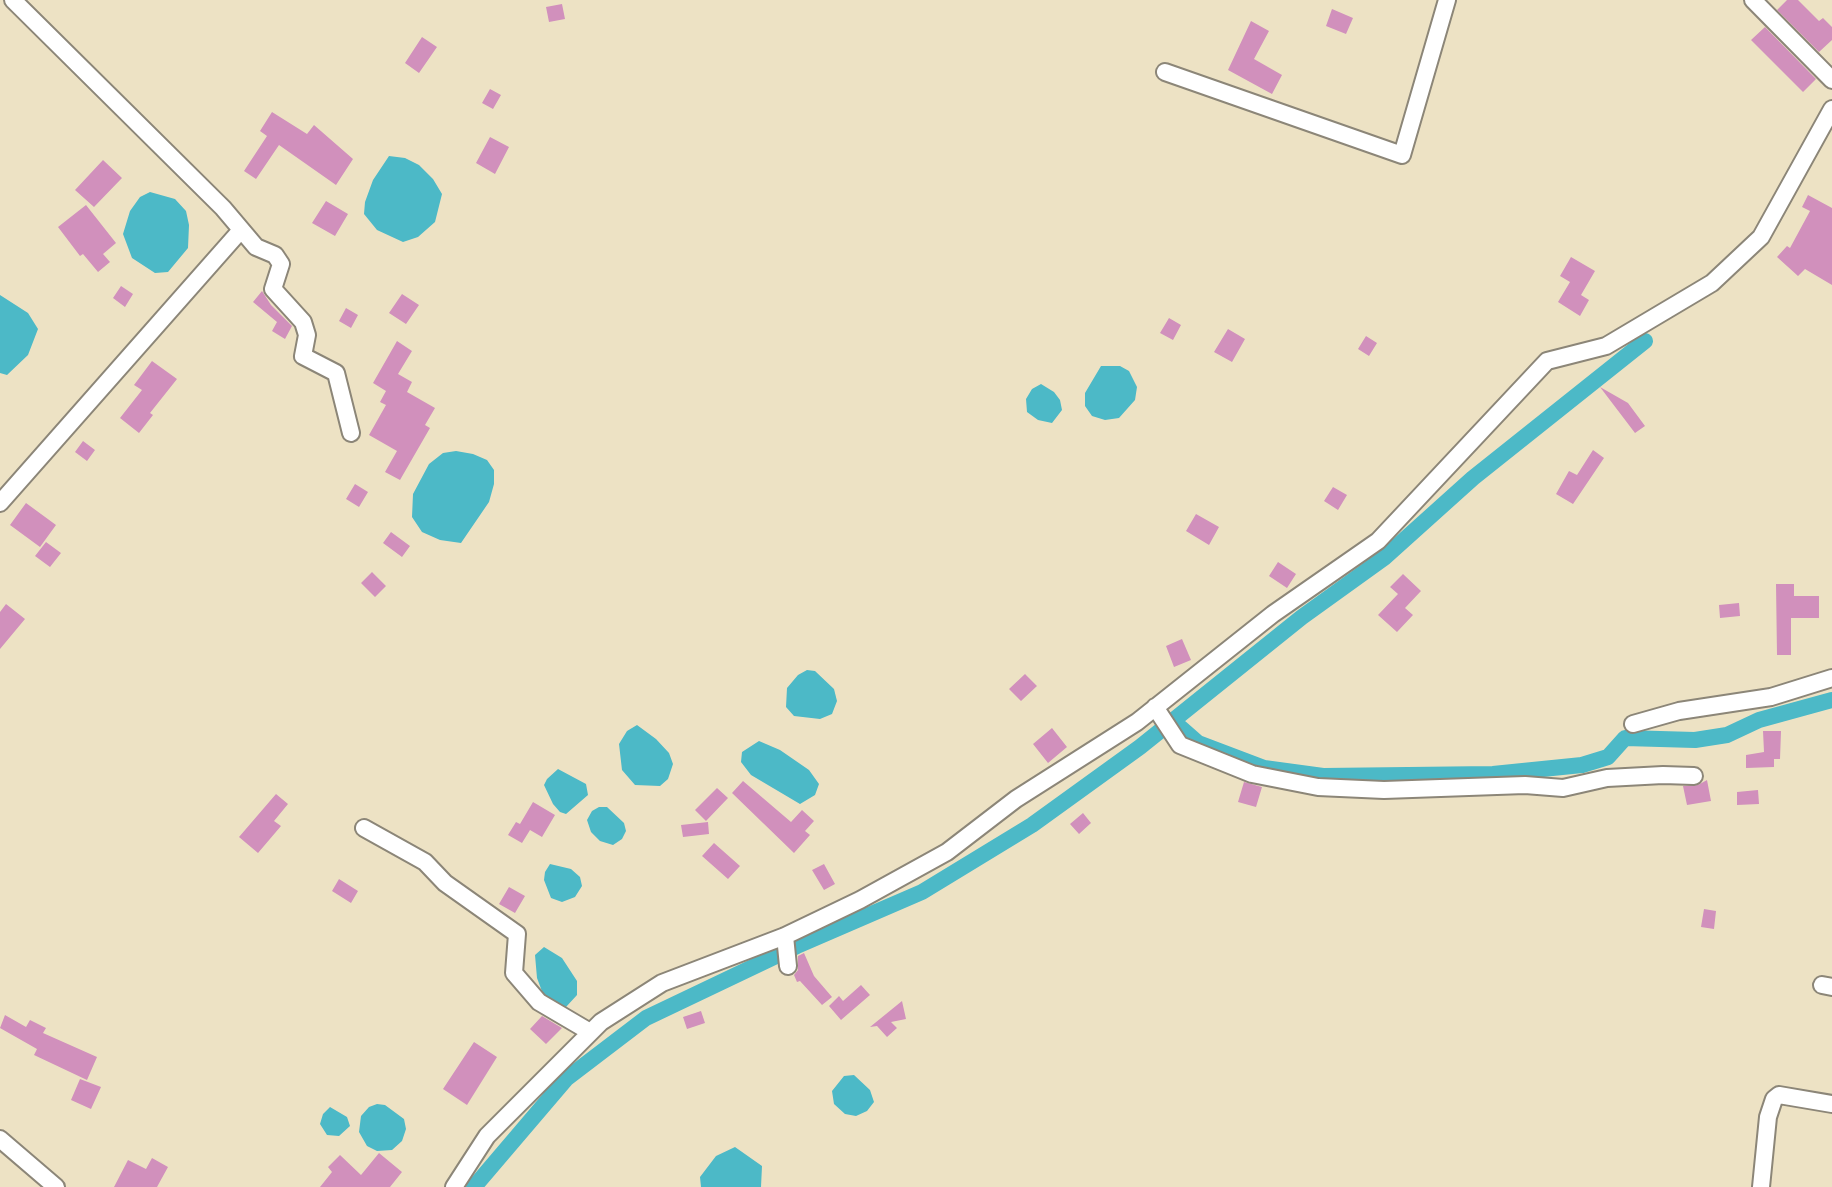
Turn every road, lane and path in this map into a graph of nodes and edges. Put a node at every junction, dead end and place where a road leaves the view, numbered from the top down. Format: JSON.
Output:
{"nodes":[{"id":1,"x":13,"y":0,"type":"edge"},
{"id":2,"x":1447,"y":0,"type":"edge"},
{"id":3,"x":1753,"y":0,"type":"edge"},
{"id":4,"x":1165,"y":72,"type":"dead end"},
{"id":5,"x":1832,"y":80,"type":"edge"},
{"id":6,"x":1832,"y":109,"type":"edge"},
{"id":7,"x":242,"y":230,"type":"junction"},
{"id":8,"x":351,"y":433,"type":"dead end"},
{"id":9,"x":0,"y":503,"type":"edge"},
{"id":10,"x":1832,"y":678,"type":"edge"},
{"id":11,"x":1155,"y":707,"type":"junction"},
{"id":12,"x":1633,"y":724,"type":"dead end"},
{"id":13,"x":1694,"y":776,"type":"dead end"},
{"id":14,"x":364,"y":828,"type":"dead end"},
{"id":15,"x":785,"y":936,"type":"junction"},
{"id":16,"x":788,"y":966,"type":"dead end"},
{"id":17,"x":590,"y":1032,"type":"junction"},
{"id":18,"x":1832,"y":1104,"type":"edge"},
{"id":19,"x":0,"y":1139,"type":"edge"},
{"id":20,"x":56,"y":1187,"type":"edge"},
{"id":21,"x":454,"y":1187,"type":"edge"},
{"id":22,"x":1761,"y":1187,"type":"edge"}],
"edges":[{"from":1,"to":7,"type":"street"},
{"from":2,"to":4,"type":"street"},
{"from":3,"to":5,"type":"street"},
{"from":6,"to":11,"type":"street"},
{"from":7,"to":8,"type":"street"},
{"from":7,"to":9,"type":"street"},
{"from":10,"to":12,"type":"street"},
{"from":11,"to":13,"type":"street"},
{"from":11,"to":15,"type":"street"},
{"from":14,"to":17,"type":"street"},
{"from":15,"to":16,"type":"street"},
{"from":15,"to":17,"type":"street"},
{"from":17,"to":21,"type":"street"},
{"from":18,"to":22,"type":"street"},
{"from":19,"to":20,"type":"street"}]}
